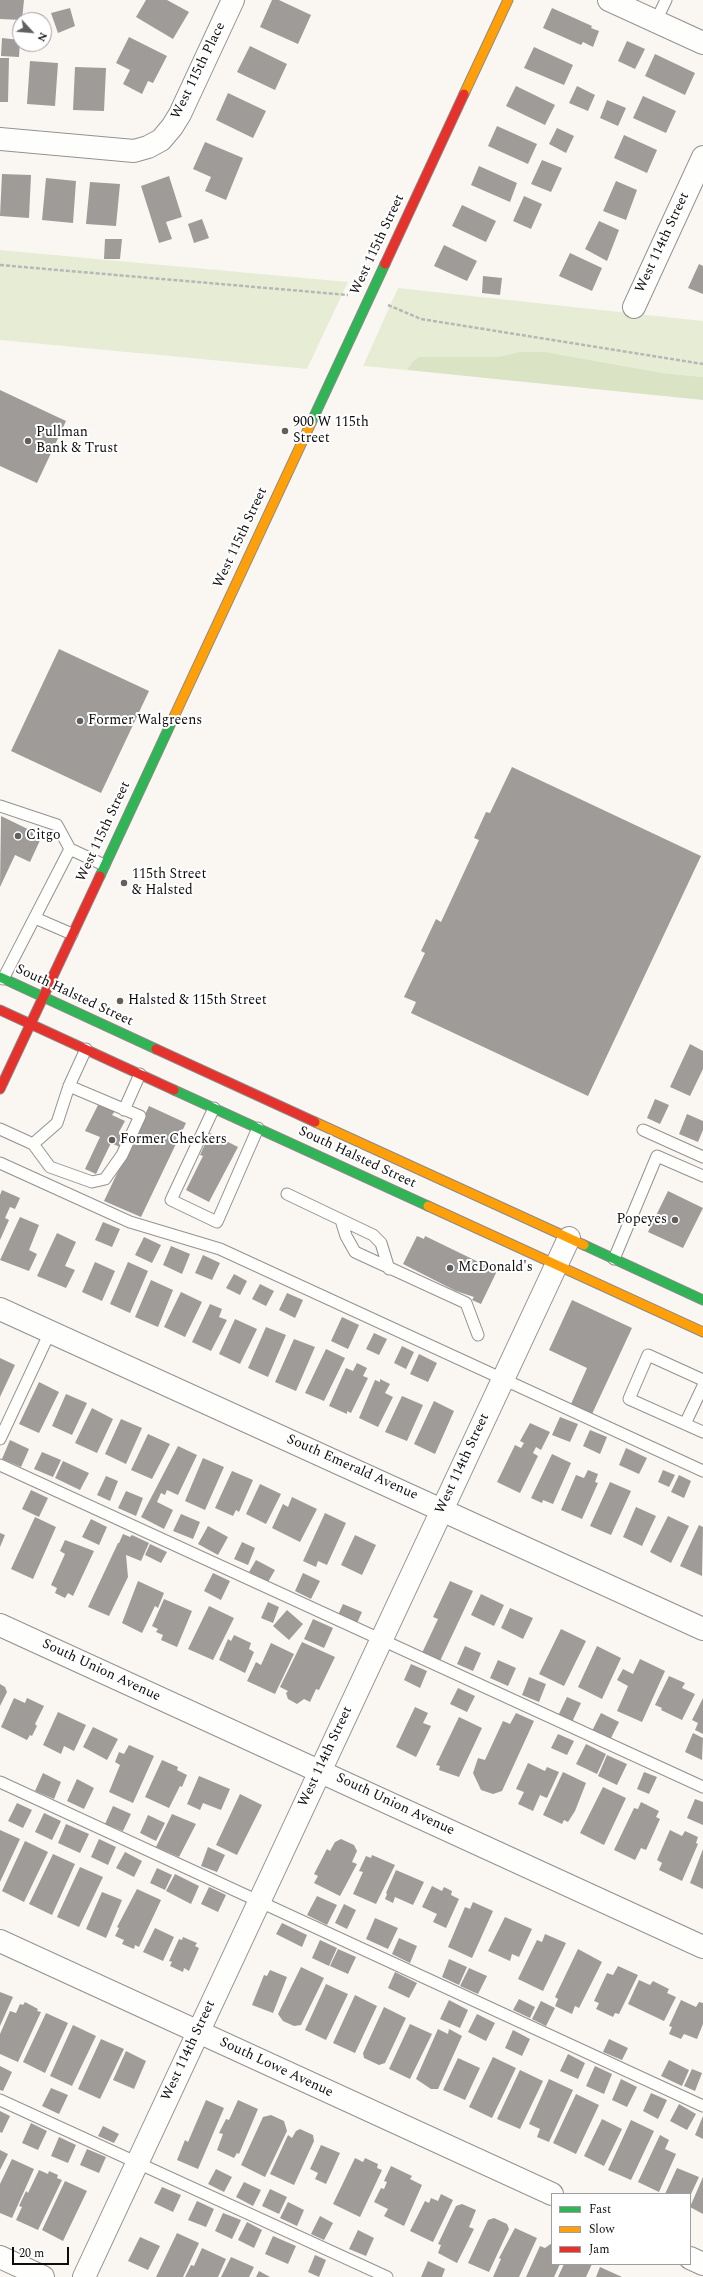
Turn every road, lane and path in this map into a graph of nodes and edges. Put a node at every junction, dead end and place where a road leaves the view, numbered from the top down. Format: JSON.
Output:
{"nodes":[{"id":1,"x":233,"y":0,"type":"edge"},
{"id":2,"x":508,"y":0,"type":"edge"},
{"id":3,"x":609,"y":0,"type":"edge"},
{"id":4,"x":666,"y":0,"type":"edge"},
{"id":5,"x":656,"y":22,"type":"junction"},
{"id":6,"x":703,"y":43,"type":"edge"},
{"id":7,"x":0,"y":139,"type":"edge"},
{"id":8,"x":703,"y":157,"type":"edge"},
{"id":9,"x":0,"y":265,"type":"edge"},
{"id":10,"x":354,"y":296,"type":"dead end"},
{"id":11,"x":394,"y":307,"type":"dead end"},
{"id":12,"x":634,"y":307,"type":"dead end"},
{"id":13,"x":703,"y":364,"type":"edge"},
{"id":14,"x":0,"y":806,"type":"edge"},
{"id":15,"x":70,"y":849,"type":"junction"},
{"id":16,"x":104,"y":865,"type":"junction"},
{"id":17,"x":35,"y":918,"type":"junction"},
{"id":18,"x":72,"y":934,"type":"junction"},
{"id":19,"x":2,"y":978,"type":"edge"},
{"id":20,"x":43,"y":997,"type":"junction"},
{"id":21,"x":0,"y":1010,"type":"edge"},
{"id":22,"x":30,"y":1024,"type":"junction"},
{"id":23,"x":86,"y":1049,"type":"junction"},
{"id":24,"x":0,"y":1057,"type":"edge"},
{"id":25,"x":12,"y":1062,"type":"junction"},
{"id":26,"x":140,"y":1074,"type":"junction"},
{"id":27,"x":69,"y":1086,"type":"junction"},
{"id":28,"x":0,"y":1088,"type":"edge"},
{"id":29,"x":214,"y":1108,"type":"junction"},
{"id":30,"x":124,"y":1110,"type":"junction"},
{"id":31,"x":258,"y":1128,"type":"junction"},
{"id":32,"x":0,"y":1129,"type":"edge"},
{"id":33,"x":643,"y":1130,"type":"dead end"},
{"id":34,"x":33,"y":1144,"type":"junction"},
{"id":35,"x":703,"y":1157,"type":"edge"},
{"id":36,"x":0,"y":1163,"type":"edge"},
{"id":37,"x":703,"y":1176,"type":"edge"},
{"id":38,"x":287,"y":1194,"type":"dead end"},
{"id":39,"x":341,"y":1220,"type":"junction"},
{"id":40,"x":569,"y":1238,"type":"junction"},
{"id":41,"x":614,"y":1259,"type":"junction"},
{"id":42,"x":556,"y":1265,"type":"junction"},
{"id":43,"x":389,"y":1269,"type":"junction"},
{"id":44,"x":703,"y":1300,"type":"edge"},
{"id":45,"x":0,"y":1309,"type":"edge"},
{"id":46,"x":50,"y":1332,"type":"junction"},
{"id":47,"x":703,"y":1332,"type":"edge"},
{"id":48,"x":478,"y":1335,"type":"dead end"},
{"id":49,"x":503,"y":1379,"type":"junction"},
{"id":50,"x":703,"y":1380,"type":"edge"},
{"id":51,"x":703,"y":1386,"type":"edge"},
{"id":52,"x":685,"y":1424,"type":"junction"},
{"id":53,"x":703,"y":1432,"type":"edge"},
{"id":54,"x":0,"y":1439,"type":"edge"},
{"id":55,"x":0,"y":1465,"type":"edge"},
{"id":56,"x":703,"y":1471,"type":"edge"},
{"id":57,"x":442,"y":1509,"type":"junction"},
{"id":58,"x":0,"y":1625,"type":"edge"},
{"id":59,"x":703,"y":1629,"type":"edge"},
{"id":60,"x":381,"y":1640,"type":"junction"},
{"id":61,"x":320,"y":1771,"type":"junction"},
{"id":62,"x":0,"y":1782,"type":"edge"},
{"id":63,"x":703,"y":1787,"type":"edge"},
{"id":64,"x":258,"y":1902,"type":"junction"},
{"id":65,"x":0,"y":1941,"type":"edge"},
{"id":66,"x":703,"y":1947,"type":"edge"},
{"id":67,"x":198,"y":2032,"type":"junction"},
{"id":68,"x":0,"y":2100,"type":"edge"},
{"id":69,"x":703,"y":2106,"type":"edge"},
{"id":70,"x":137,"y":2163,"type":"junction"},
{"id":71,"x":551,"y":2194,"type":"edge"},
{"id":72,"x":0,"y":2257,"type":"edge"},
{"id":73,"x":691,"y":2258,"type":"edge"},
{"id":74,"x":703,"y":2264,"type":"edge"},
{"id":75,"x":43,"y":2277,"type":"edge"},
{"id":76,"x":84,"y":2277,"type":"edge"},
{"id":77,"x":387,"y":2277,"type":"edge"}],
"edges":[{"from":1,"to":7,"type":"street","name":"West 115th Place"},
{"from":2,"to":16,"type":"main road","name":"West 115th Street"},
{"from":3,"to":5,"type":"street"},
{"from":4,"to":5,"type":"lane"},
{"from":5,"to":6,"type":"street"},
{"from":8,"to":12,"type":"street","name":"West 114th Street"},
{"from":9,"to":10,"type":"path"},
{"from":11,"to":13,"type":"path"},
{"from":14,"to":15,"type":"lane"},
{"from":15,"to":16,"type":"lane"},
{"from":15,"to":17,"type":"lane"},
{"from":16,"to":18,"type":"main road","name":"West 115th Street"},
{"from":17,"to":18,"type":"lane"},
{"from":17,"to":19,"type":"lane"},
{"from":18,"to":20,"type":"main road","name":"West 115th Street"},
{"from":19,"to":20,"type":"main road","name":"South Halsted Street"},
{"from":20,"to":22,"type":"main road","name":"West 115th Street"},
{"from":20,"to":40,"type":"main road","name":"South Halsted Street"},
{"from":21,"to":22,"type":"main road","name":"South Halsted Street"},
{"from":22,"to":23,"type":"main road","name":"South Halsted Street"},
{"from":22,"to":25,"type":"main road","name":"West 115th Street"},
{"from":23,"to":26,"type":"main road","name":"South Halsted Street"},
{"from":23,"to":27,"type":"lane"},
{"from":24,"to":25,"type":"lane"},
{"from":25,"to":28,"type":"main road","name":"West 115th Street"},
{"from":26,"to":29,"type":"main road","name":"South Halsted Street"},
{"from":26,"to":30,"type":"lane"},
{"from":27,"to":30,"type":"lane"},
{"from":27,"to":34,"type":"lane"},
{"from":29,"to":31,"type":"main road","name":"South Halsted Street"},
{"from":29,"to":31,"type":"lane"},
{"from":30,"to":34,"type":"lane"},
{"from":31,"to":42,"type":"main road","name":"South Halsted Street"},
{"from":32,"to":34,"type":"lane"},
{"from":33,"to":35,"type":"lane"},
{"from":36,"to":49,"type":"lane"},
{"from":37,"to":41,"type":"lane"},
{"from":38,"to":39,"type":"lane"},
{"from":39,"to":43,"type":"lane"},
{"from":39,"to":43,"type":"lane"},
{"from":40,"to":41,"type":"main road","name":"South Halsted Street"},
{"from":40,"to":42,"type":"street","name":"West 114th Street"},
{"from":41,"to":44,"type":"main road","name":"South Halsted Street"},
{"from":42,"to":47,"type":"main road","name":"South Halsted Street"},
{"from":42,"to":49,"type":"street","name":"West 114th Street"},
{"from":43,"to":48,"type":"lane"},
{"from":45,"to":46,"type":"street","name":"South Emerald Avenue"},
{"from":46,"to":54,"type":"lane"},
{"from":46,"to":57,"type":"street","name":"South Emerald Avenue"},
{"from":49,"to":56,"type":"lane"},
{"from":49,"to":57,"type":"street","name":"West 114th Street"},
{"from":50,"to":52,"type":"lane"},
{"from":51,"to":52,"type":"lane"},
{"from":52,"to":53,"type":"lane"},
{"from":55,"to":60,"type":"lane"},
{"from":57,"to":59,"type":"street","name":"South Emerald Avenue"},
{"from":57,"to":60,"type":"street","name":"West 114th Street"},
{"from":58,"to":61,"type":"street","name":"South Union Avenue"},
{"from":60,"to":61,"type":"street","name":"West 114th Street"},
{"from":60,"to":63,"type":"lane"},
{"from":61,"to":64,"type":"street","name":"West 114th Street"},
{"from":61,"to":66,"type":"street","name":"South Union Avenue"},
{"from":62,"to":64,"type":"lane"},
{"from":64,"to":67,"type":"street","name":"West 114th Street"},
{"from":64,"to":69,"type":"lane"},
{"from":65,"to":67,"type":"street","name":"South Lowe Avenue"},
{"from":67,"to":70,"type":"street","name":"West 114th Street"},
{"from":67,"to":71,"type":"street","name":"South Lowe Avenue"},
{"from":68,"to":70,"type":"lane"},
{"from":70,"to":76,"type":"street","name":"West 114th Street"},
{"from":70,"to":77,"type":"lane"},
{"from":72,"to":75,"type":"street"},
{"from":73,"to":74,"type":"street"}]}
